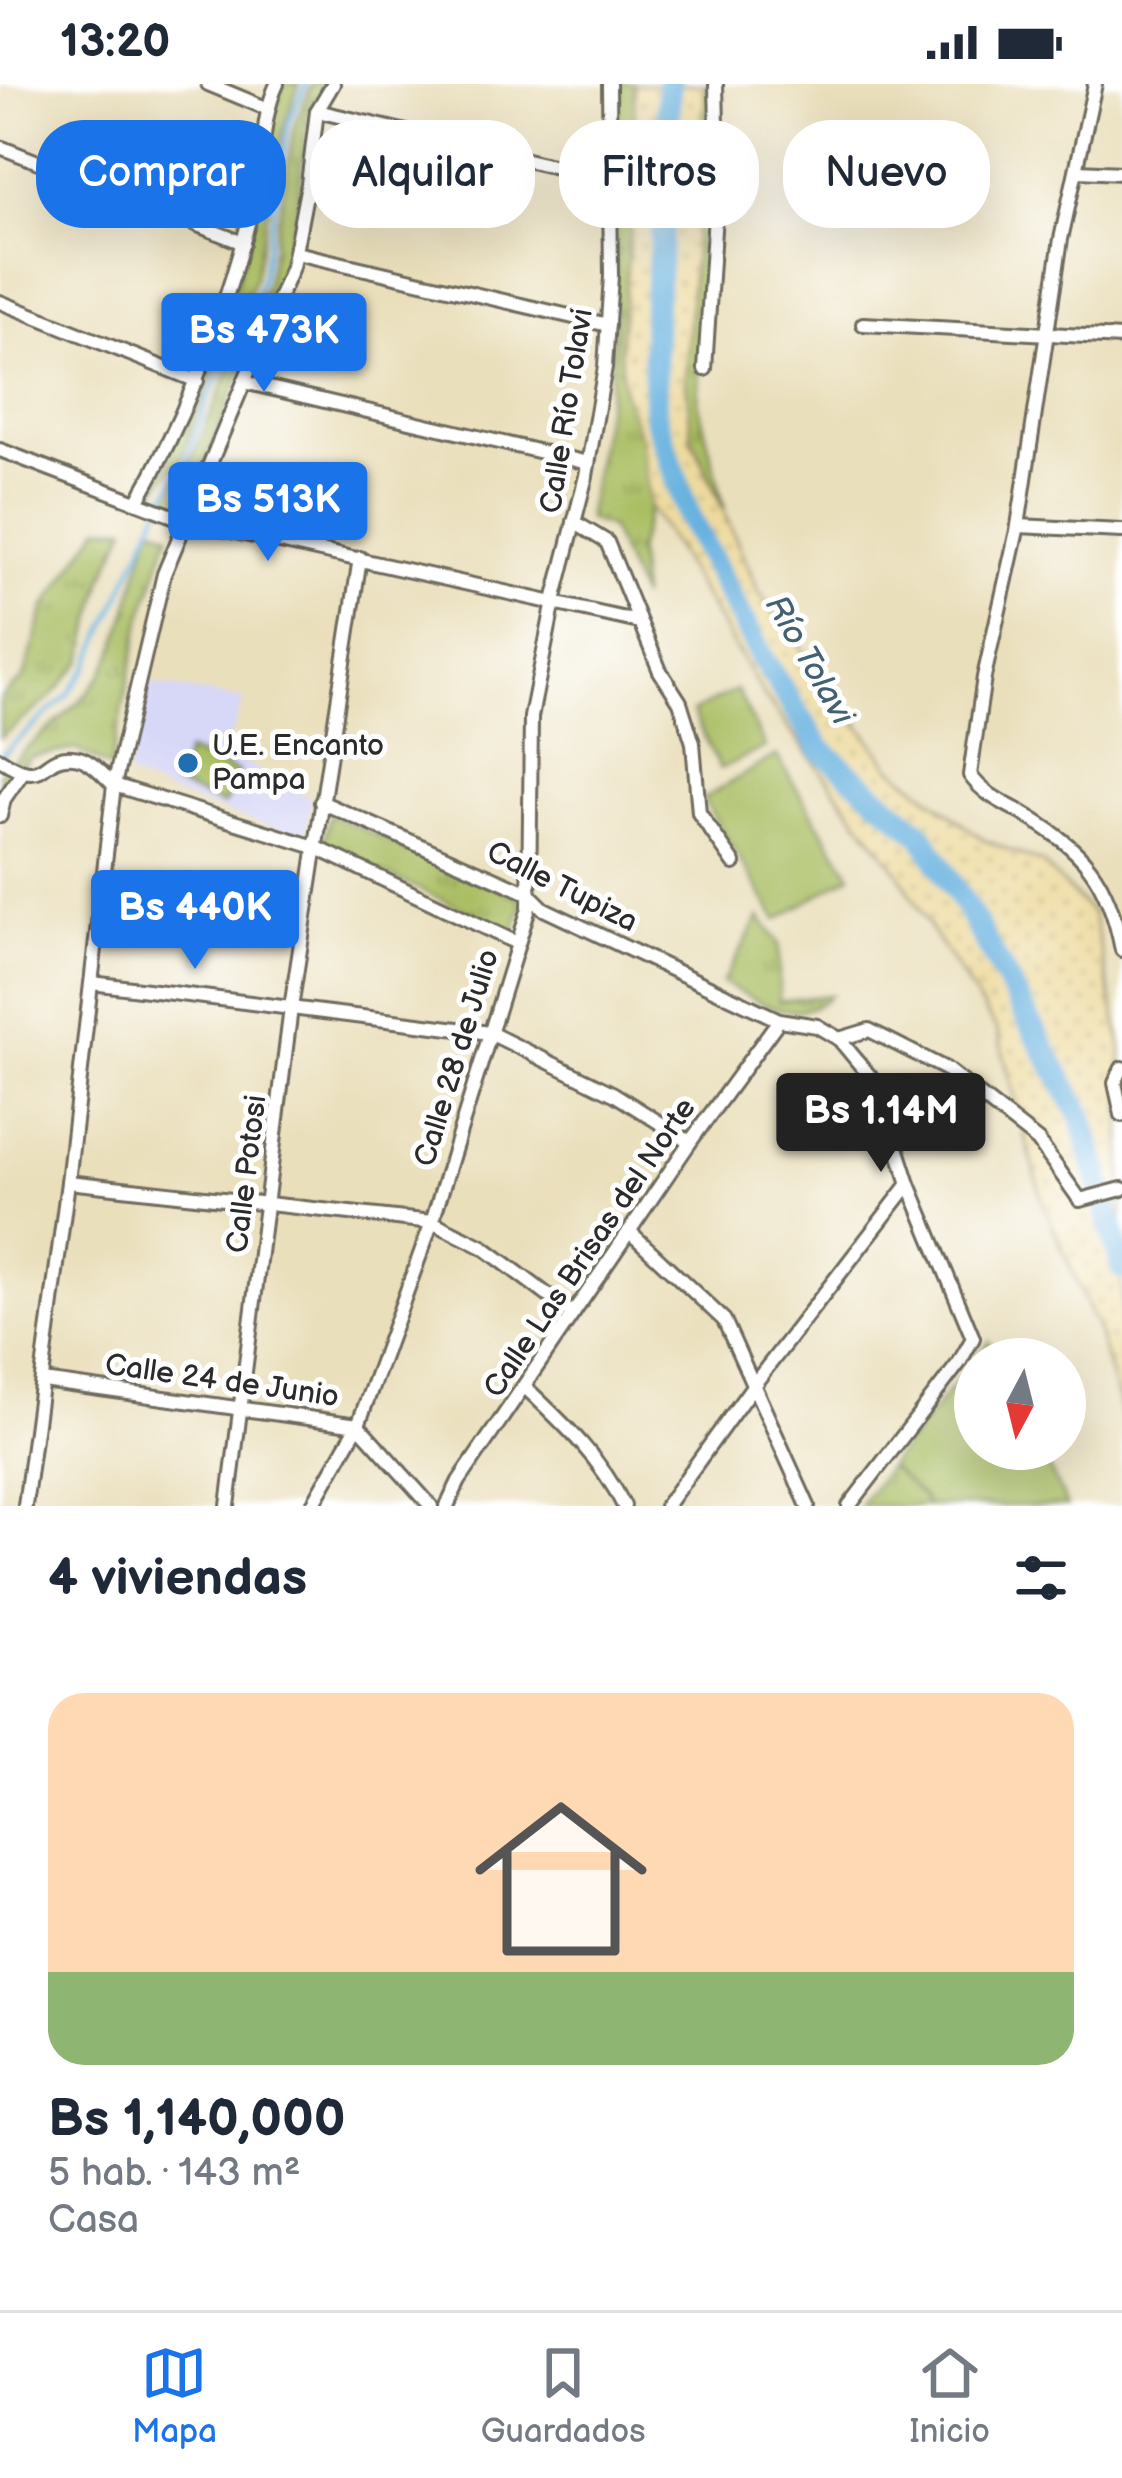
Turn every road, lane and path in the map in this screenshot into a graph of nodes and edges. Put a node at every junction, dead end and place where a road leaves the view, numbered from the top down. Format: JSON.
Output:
{"nodes":[{"id":1,"x":208,"y":84,"type":"edge"},
{"id":2,"x":278,"y":84,"type":"edge"},
{"id":3,"x":333,"y":84,"type":"edge"},
{"id":4,"x":609,"y":84,"type":"edge"},
{"id":5,"x":716,"y":84,"type":"edge"},
{"id":6,"x":1095,"y":84,"type":"edge"},
{"id":7,"x":266,"y":108,"type":"junction"},
{"id":8,"x":317,"y":111,"type":"junction"},
{"id":9,"x":610,"y":120,"type":"edge"},
{"id":10,"x":0,"y":146,"type":"edge"},
{"id":11,"x":559,"y":168,"type":"edge"},
{"id":12,"x":1078,"y":171,"type":"junction"},
{"id":13,"x":1122,"y":173,"type":"edge"},
{"id":14,"x":611,"y":228,"type":"edge"},
{"id":15,"x":243,"y":243,"type":"junction"},
{"id":16,"x":296,"y":254,"type":"junction"},
{"id":17,"x":0,"y":302,"type":"edge"},
{"id":18,"x":862,"y":324,"type":"dead end"},
{"id":19,"x":608,"y":326,"type":"junction"},
{"id":20,"x":1047,"y":333,"type":"junction"},
{"id":21,"x":1122,"y":338,"type":"edge"},
{"id":22,"x":705,"y":369,"type":"dead end"},
{"id":23,"x":197,"y":381,"type":"junction"},
{"id":24,"x":244,"y":382,"type":"junction"},
{"id":25,"x":0,"y":450,"type":"edge"},
{"id":26,"x":588,"y":463,"type":"junction"},
{"id":27,"x":142,"y":505,"type":"junction"},
{"id":28,"x":186,"y":521,"type":"junction"},
{"id":29,"x":574,"y":522,"type":"junction"},
{"id":30,"x":1018,"y":526,"type":"junction"},
{"id":31,"x":1122,"y":531,"type":"edge"},
{"id":32,"x":360,"y":558,"type":"junction"},
{"id":33,"x":554,"y":601,"type":"junction"},
{"id":34,"x":639,"y":622,"type":"junction"},
{"id":35,"x":0,"y":759,"type":"edge"},
{"id":36,"x":22,"y":773,"type":"junction"},
{"id":37,"x":114,"y":785,"type":"junction"},
{"id":38,"x":321,"y":802,"type":"junction"},
{"id":39,"x":0,"y":816,"type":"edge"},
{"id":40,"x":315,"y":848,"type":"junction"},
{"id":41,"x":734,"y":863,"type":"dead end"},
{"id":42,"x":528,"y":893,"type":"junction"},
{"id":43,"x":1118,"y":915,"type":"edge"},
{"id":44,"x":517,"y":943,"type":"junction"},
{"id":45,"x":1122,"y":950,"type":"edge"},
{"id":46,"x":92,"y":983,"type":"junction"},
{"id":47,"x":291,"y":1008,"type":"junction"},
{"id":48,"x":779,"y":1020,"type":"junction"},
{"id":49,"x":490,"y":1033,"type":"junction"},
{"id":50,"x":839,"y":1039,"type":"junction"},
{"id":51,"x":1122,"y":1067,"type":"edge"},
{"id":52,"x":1122,"y":1115,"type":"edge"},
{"id":53,"x":690,"y":1142,"type":"junction"},
{"id":54,"x":68,"y":1182,"type":"junction"},
{"id":55,"x":909,"y":1184,"type":"junction"},
{"id":56,"x":1122,"y":1189,"type":"edge"},
{"id":57,"x":268,"y":1205,"type":"junction"},
{"id":58,"x":432,"y":1222,"type":"junction"},
{"id":59,"x":629,"y":1231,"type":"junction"},
{"id":60,"x":573,"y":1315,"type":"junction"},
{"id":61,"x":43,"y":1381,"type":"junction"},
{"id":62,"x":755,"y":1382,"type":"junction"},
{"id":63,"x":525,"y":1387,"type":"junction"},
{"id":64,"x":243,"y":1406,"type":"junction"},
{"id":65,"x":358,"y":1425,"type":"junction"},
{"id":66,"x":25,"y":1506,"type":"edge"},
{"id":67,"x":228,"y":1506,"type":"edge"},
{"id":68,"x":312,"y":1506,"type":"edge"},
{"id":69,"x":431,"y":1506,"type":"edge"},
{"id":70,"x":446,"y":1506,"type":"edge"},
{"id":71,"x":624,"y":1506,"type":"edge"},
{"id":72,"x":666,"y":1506,"type":"edge"},
{"id":73,"x":808,"y":1506,"type":"edge"},
{"id":74,"x":849,"y":1506,"type":"edge"}],
"edges":[{"from":1,"to":7,"type":"street"},
{"from":2,"to":7,"type":"street"},
{"from":3,"to":8,"type":"street"},
{"from":4,"to":9,"type":"street","name":"Calle Río Tolavi"},
{"from":5,"to":22,"type":"street"},
{"from":6,"to":12,"type":"street"},
{"from":7,"to":15,"type":"street"},
{"from":8,"to":11,"type":"street"},
{"from":8,"to":16,"type":"street"},
{"from":10,"to":15,"type":"street"},
{"from":12,"to":13,"type":"street"},
{"from":12,"to":20,"type":"street"},
{"from":14,"to":19,"type":"street","name":"Calle Río Tolavi"},
{"from":15,"to":23,"type":"street"},
{"from":16,"to":19,"type":"street"},
{"from":16,"to":24,"type":"street"},
{"from":17,"to":23,"type":"street"},
{"from":18,"to":20,"type":"street"},
{"from":19,"to":26,"type":"street","name":"Calle Río Tolavi"},
{"from":20,"to":21,"type":"street"},
{"from":20,"to":30,"type":"street"},
{"from":23,"to":27,"type":"street"},
{"from":24,"to":26,"type":"street"},
{"from":24,"to":28,"type":"street"},
{"from":25,"to":27,"type":"street"},
{"from":26,"to":29,"type":"street","name":"Calle Río Tolavi"},
{"from":27,"to":28,"type":"street"},
{"from":28,"to":32,"type":"street"},
{"from":28,"to":37,"type":"street"},
{"from":29,"to":33,"type":"street","name":"Calle Río Tolavi"},
{"from":29,"to":34,"type":"street"},
{"from":30,"to":31,"type":"street"},
{"from":30,"to":43,"type":"street"},
{"from":32,"to":33,"type":"street"},
{"from":32,"to":38,"type":"street","name":"Calle Potosi"},
{"from":33,"to":34,"type":"street"},
{"from":33,"to":42,"type":"street","name":"Calle 28 de Julio"},
{"from":34,"to":41,"type":"street"},
{"from":35,"to":36,"type":"street"},
{"from":36,"to":37,"type":"street"},
{"from":36,"to":39,"type":"street"},
{"from":37,"to":40,"type":"street"},
{"from":37,"to":46,"type":"street"},
{"from":38,"to":40,"type":"street","name":"Calle Potosi"},
{"from":38,"to":42,"type":"street","name":"Calle Tupiza"},
{"from":40,"to":44,"type":"street"},
{"from":40,"to":47,"type":"street","name":"Calle Potosi"},
{"from":42,"to":44,"type":"street","name":"Calle 28 de Julio"},
{"from":42,"to":48,"type":"street","name":"Calle Tupiza"},
{"from":43,"to":45,"type":"street"},
{"from":44,"to":49,"type":"street","name":"Calle 28 de Julio"},
{"from":46,"to":47,"type":"street"},
{"from":46,"to":54,"type":"street"},
{"from":47,"to":49,"type":"street"},
{"from":47,"to":57,"type":"street","name":"Calle Potosi"},
{"from":48,"to":50,"type":"street","name":"Calle Tupiza"},
{"from":48,"to":53,"type":"street","name":"Calle Las Brisas del Norte"},
{"from":49,"to":53,"type":"street"},
{"from":49,"to":58,"type":"street","name":"Calle 28 de Julio"},
{"from":50,"to":55,"type":"street"},
{"from":50,"to":56,"type":"street","name":"Calle Tupiza"},
{"from":51,"to":52,"type":"street"},
{"from":53,"to":59,"type":"street","name":"Calle Las Brisas del Norte"},
{"from":54,"to":57,"type":"street"},
{"from":54,"to":61,"type":"street"},
{"from":55,"to":62,"type":"street"},
{"from":55,"to":74,"type":"street"},
{"from":57,"to":58,"type":"street"},
{"from":57,"to":64,"type":"street","name":"Calle Potosi"},
{"from":58,"to":60,"type":"street"},
{"from":58,"to":65,"type":"street","name":"Calle 28 de Julio"},
{"from":59,"to":60,"type":"street","name":"Calle Las Brisas del Norte"},
{"from":59,"to":62,"type":"street"},
{"from":60,"to":63,"type":"street","name":"Calle Las Brisas del Norte"},
{"from":61,"to":64,"type":"street","name":"Calle 24 de Junio"},
{"from":61,"to":66,"type":"street"},
{"from":62,"to":72,"type":"street"},
{"from":62,"to":73,"type":"street"},
{"from":63,"to":70,"type":"street","name":"Calle Las Brisas del Norte"},
{"from":63,"to":71,"type":"street"},
{"from":64,"to":65,"type":"street","name":"Calle 24 de Junio"},
{"from":64,"to":67,"type":"street","name":"Calle Potosi"},
{"from":65,"to":68,"type":"street","name":"Calle 28 de Julio"},
{"from":65,"to":69,"type":"street","name":"Calle 24 de Junio"}]}
